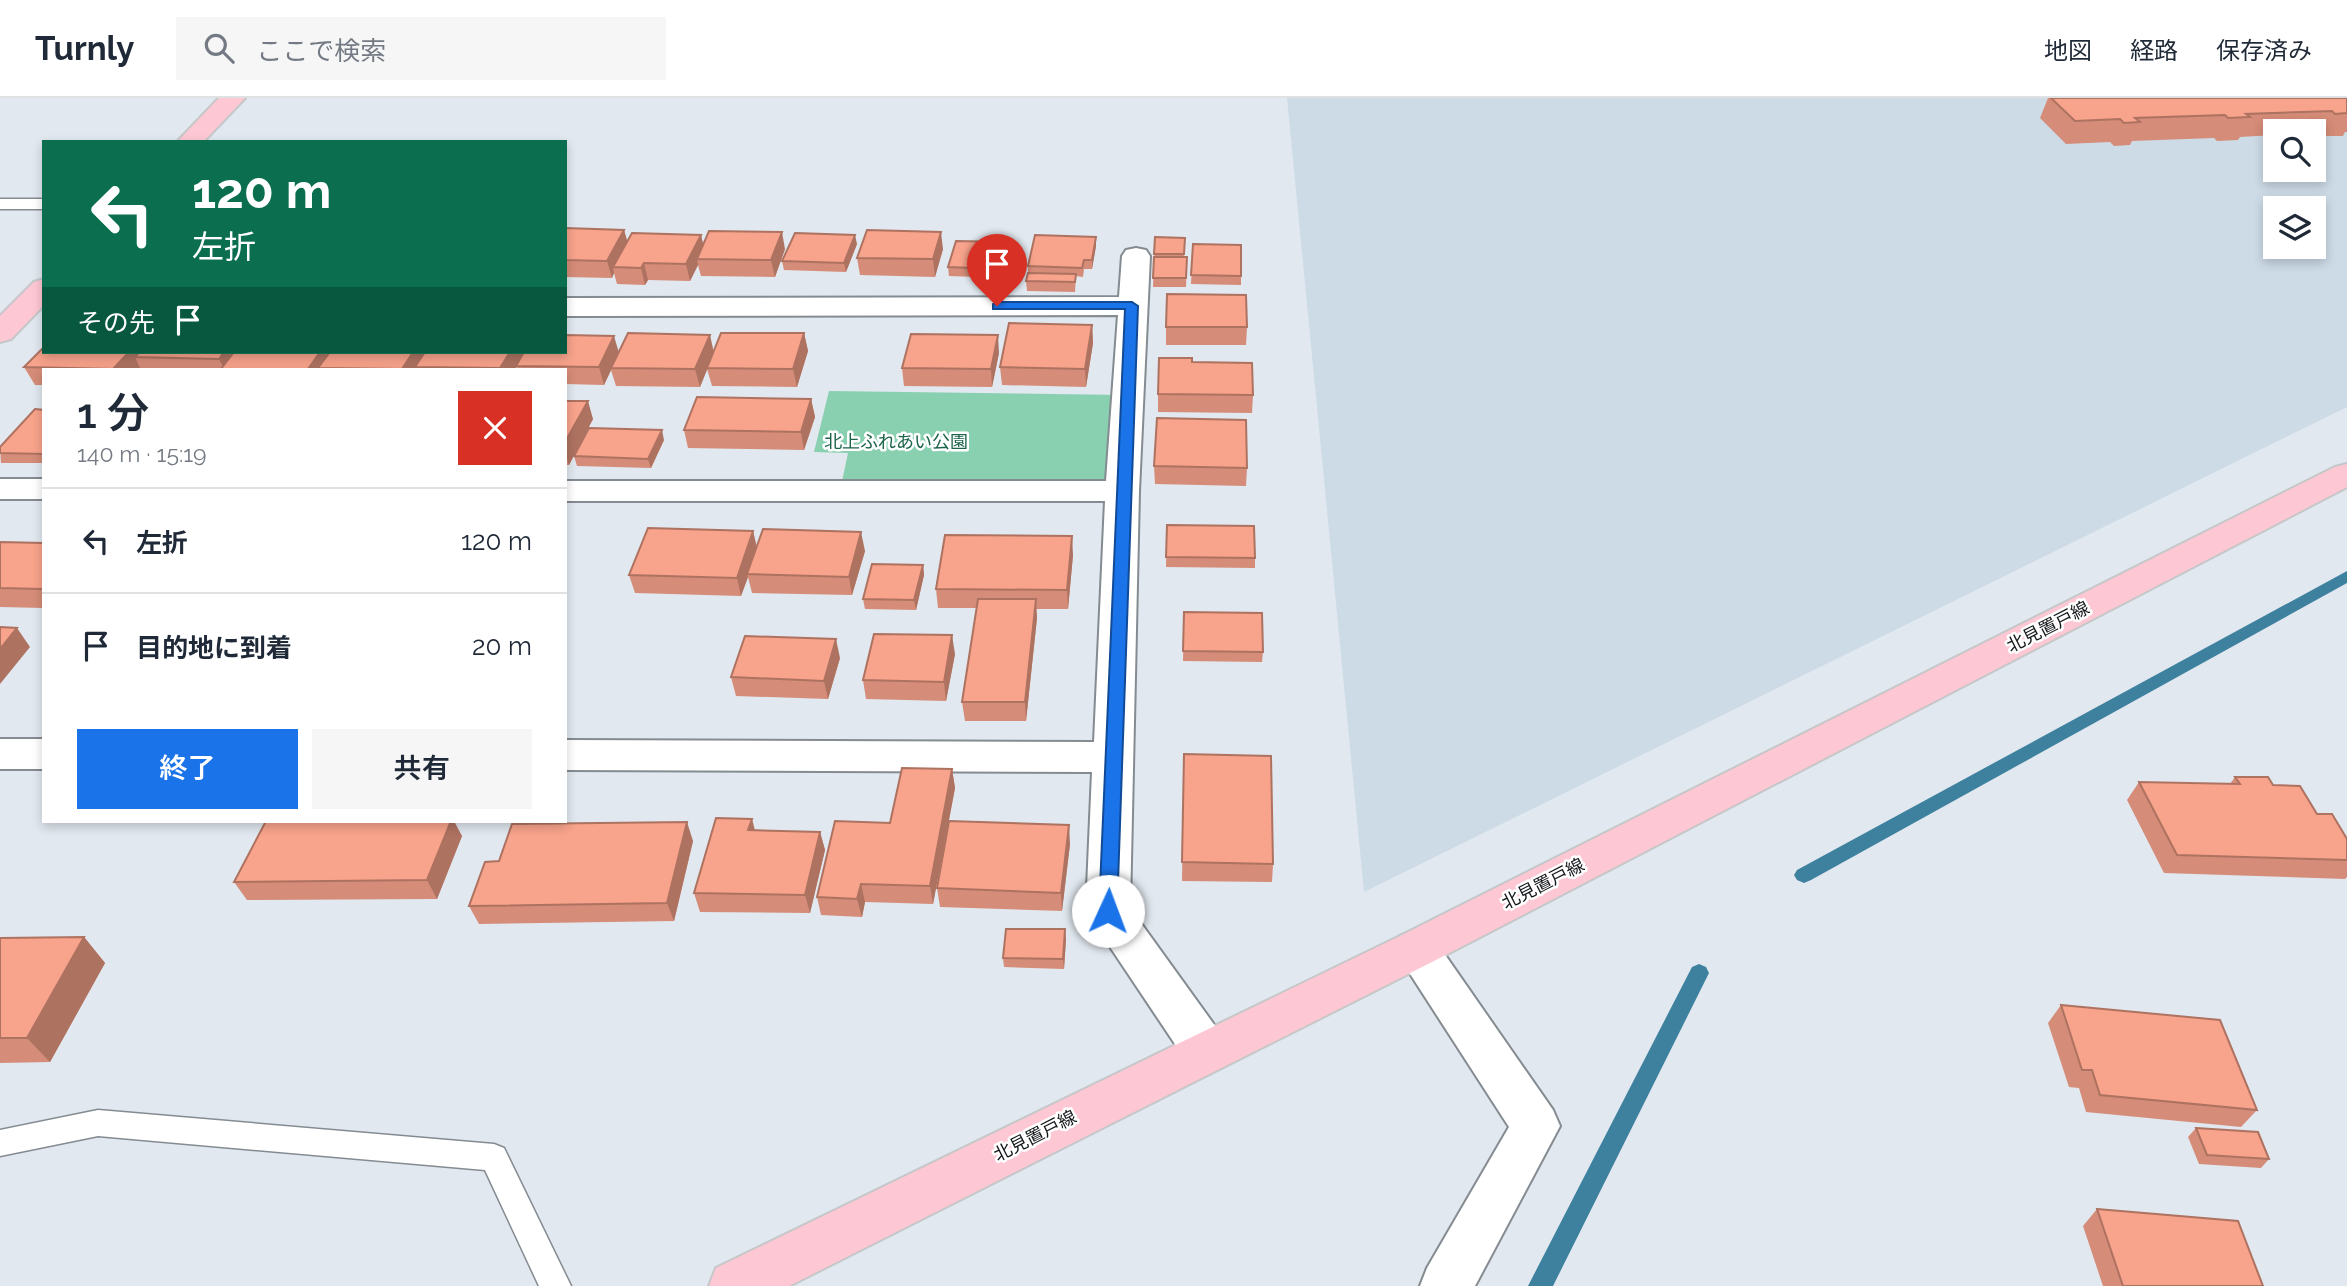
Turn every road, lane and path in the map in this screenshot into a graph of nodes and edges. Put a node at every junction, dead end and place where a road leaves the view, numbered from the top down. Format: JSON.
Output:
{"nodes":[{"id":1,"x":233,"y":98,"type":"edge"},
{"id":2,"x":191,"y":140,"type":"edge"},
{"id":3,"x":0,"y":204,"type":"edge"},
{"id":4,"x":42,"y":204,"type":"edge"},
{"id":5,"x":1136,"y":256,"type":"dead end"},
{"id":6,"x":37,"y":301,"type":"edge"},
{"id":7,"x":1132,"y":306,"type":"junction"},
{"id":8,"x":567,"y":307,"type":"edge"},
{"id":9,"x":0,"y":333,"type":"edge"},
{"id":10,"x":2347,"y":474,"type":"edge"},
{"id":11,"x":0,"y":489,"type":"edge"},
{"id":12,"x":42,"y":489,"type":"edge"},
{"id":13,"x":567,"y":491,"type":"edge"},
{"id":14,"x":1122,"y":491,"type":"junction"},
{"id":15,"x":0,"y":754,"type":"edge"},
{"id":16,"x":42,"y":754,"type":"edge"},
{"id":17,"x":567,"y":755,"type":"edge"},
{"id":18,"x":1114,"y":757,"type":"junction"},
{"id":19,"x":1416,"y":949,"type":"junction"},
{"id":20,"x":1206,"y":1051,"type":"junction"},
{"id":21,"x":0,"y":1143,"type":"edge"},
{"id":22,"x":555,"y":1286,"type":"edge"},
{"id":23,"x":735,"y":1286,"type":"edge"},
{"id":24,"x":1446,"y":1286,"type":"edge"}],
"edges":[{"from":1,"to":2,"type":"main road"},
{"from":3,"to":4,"type":"lane"},
{"from":5,"to":7,"type":"street"},
{"from":6,"to":9,"type":"main road"},
{"from":7,"to":8,"type":"street"},
{"from":7,"to":14,"type":"street"},
{"from":10,"to":19,"type":"main road","name":"北見置戸線"},
{"from":11,"to":12,"type":"street"},
{"from":13,"to":14,"type":"street"},
{"from":14,"to":18,"type":"street"},
{"from":15,"to":16,"type":"street"},
{"from":17,"to":18,"type":"street"},
{"from":18,"to":20,"type":"street"},
{"from":19,"to":20,"type":"main road","name":"北見置戸線"},
{"from":19,"to":24,"type":"street"},
{"from":20,"to":23,"type":"main road","name":"北見置戸線"},
{"from":21,"to":22,"type":"lane"}]}
